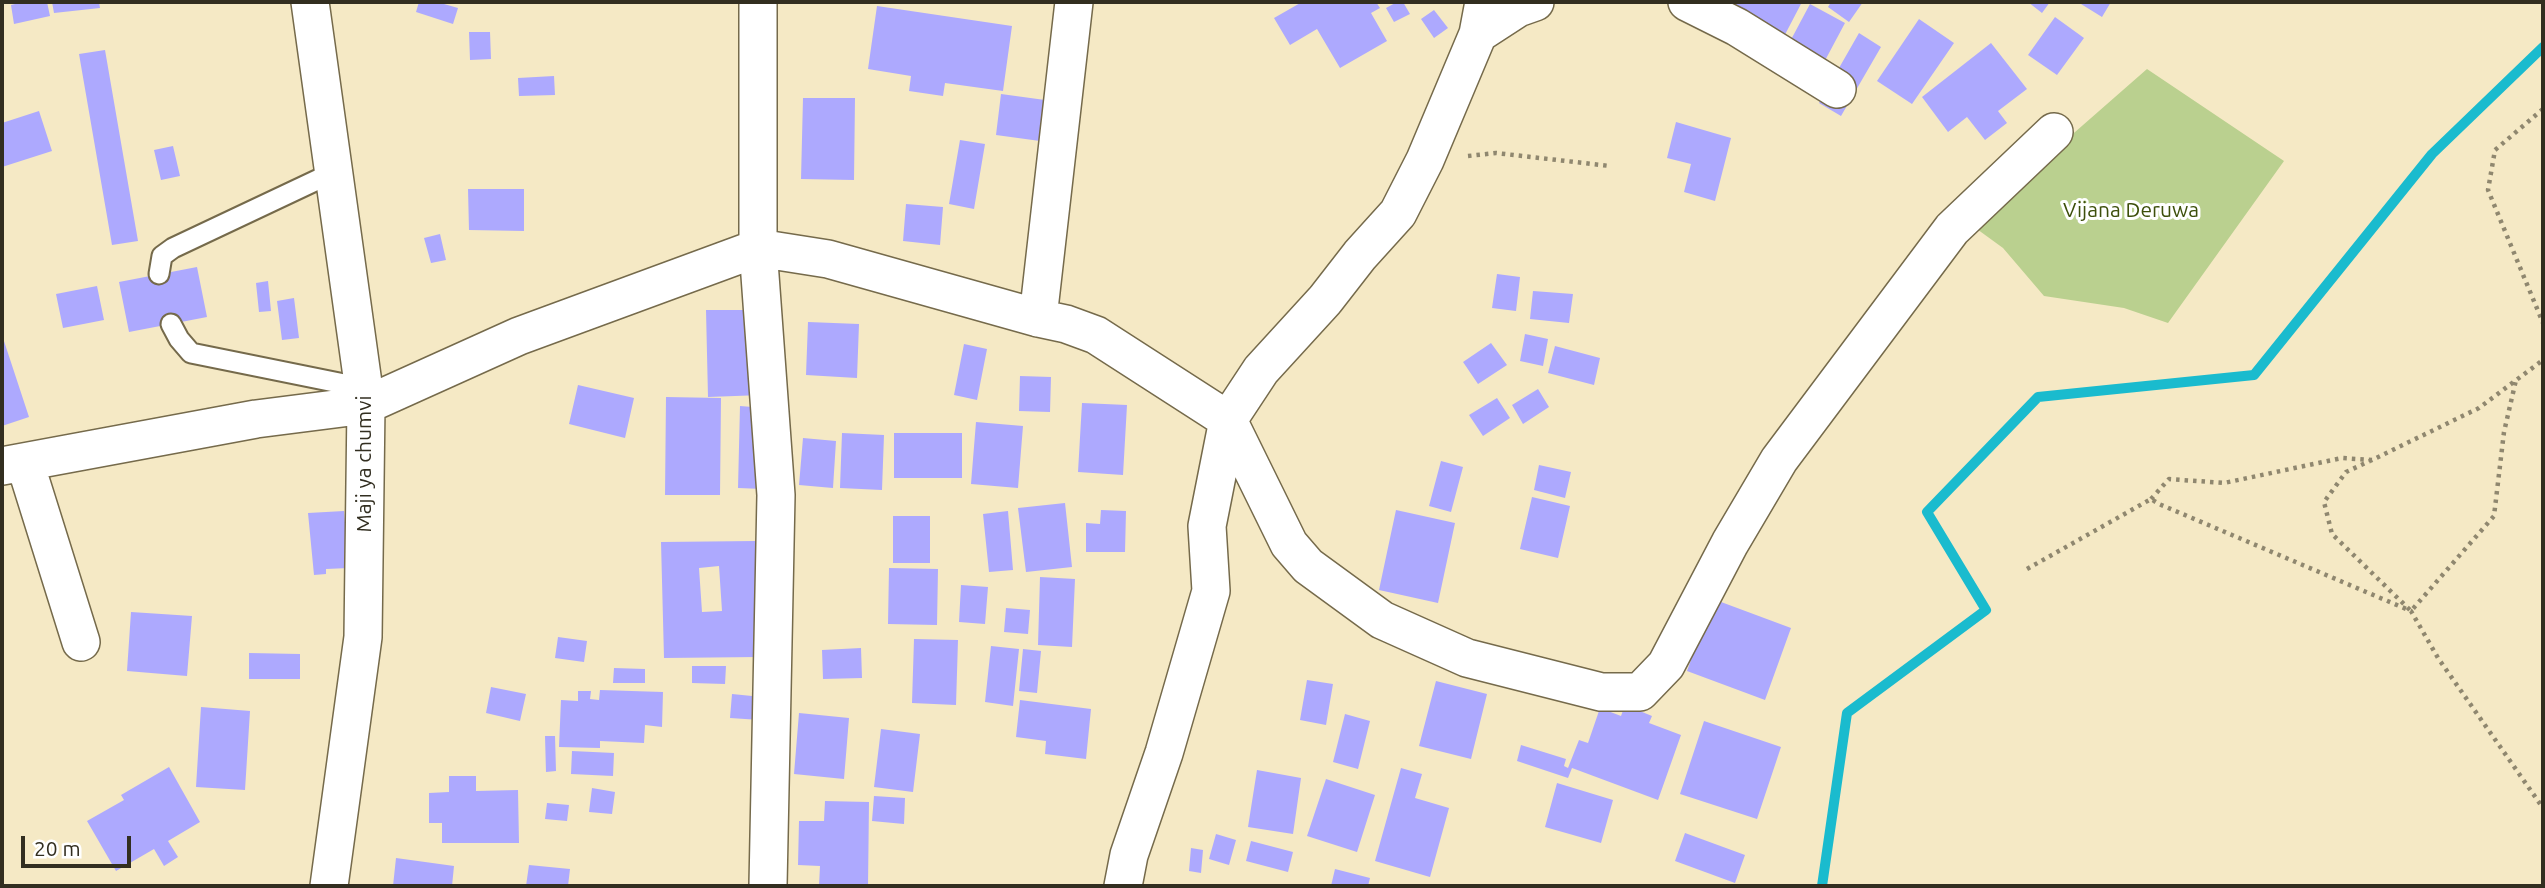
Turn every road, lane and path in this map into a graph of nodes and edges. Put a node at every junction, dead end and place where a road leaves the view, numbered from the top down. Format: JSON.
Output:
{"nodes":[{"id":1,"x":310,"y":2,"type":"edge"},
{"id":2,"x":758,"y":2,"type":"edge"},
{"id":3,"x":1074,"y":2,"type":"edge"},
{"id":4,"x":1535,"y":2,"type":"edge"},
{"id":5,"x":1687,"y":2,"type":"edge"},
{"id":6,"x":1481,"y":18,"type":"edge"},
{"id":7,"x":1837,"y":89,"type":"dead end"},
{"id":8,"x":2543,"y":109,"type":"edge"},
{"id":9,"x":2054,"y":132,"type":"dead end"},
{"id":10,"x":1425,"y":160,"type":"junction"},
{"id":11,"x":1610,"y":166,"type":"dead end"},
{"id":12,"x":334,"y":172,"type":"junction"},
{"id":13,"x":758,"y":248,"type":"junction"},
{"id":14,"x":159,"y":274,"type":"dead end"},
{"id":15,"x":1038,"y":318,"type":"junction"},
{"id":16,"x":2543,"y":323,"type":"edge"},
{"id":17,"x":171,"y":324,"type":"dead end"},
{"id":18,"x":2543,"y":360,"type":"edge"},
{"id":19,"x":2516,"y":380,"type":"junction"},
{"id":20,"x":365,"y":396,"type":"junction"},
{"id":21,"x":1228,"y":420,"type":"junction"},
{"id":22,"x":2372,"y":460,"type":"junction"},
{"id":23,"x":14,"y":464,"type":"edge"},
{"id":24,"x":2151,"y":499,"type":"junction"},
{"id":25,"x":2027,"y":569,"type":"dead end"},
{"id":26,"x":2411,"y":611,"type":"junction"},
{"id":27,"x":81,"y":642,"type":"dead end"},
{"id":28,"x":2543,"y":808,"type":"edge"},
{"id":29,"x":768,"y":885,"type":"edge"},
{"id":30,"x":329,"y":886,"type":"edge"},
{"id":31,"x":1123,"y":886,"type":"edge"}],
"edges":[{"from":1,"to":12,"type":"street","name":"Maji ya chumvi"},
{"from":2,"to":13,"type":"street"},
{"from":3,"to":15,"type":"street"},
{"from":4,"to":6,"type":"street"},
{"from":5,"to":7,"type":"street"},
{"from":6,"to":10,"type":"street"},
{"from":8,"to":16,"type":"path"},
{"from":9,"to":21,"type":"street"},
{"from":10,"to":11,"type":"path"},
{"from":10,"to":21,"type":"street"},
{"from":12,"to":14,"type":"lane"},
{"from":12,"to":20,"type":"street","name":"Maji ya chumvi"},
{"from":13,"to":15,"type":"street"},
{"from":13,"to":20,"type":"street"},
{"from":13,"to":29,"type":"street"},
{"from":15,"to":21,"type":"street"},
{"from":17,"to":20,"type":"lane"},
{"from":18,"to":19,"type":"path"},
{"from":19,"to":22,"type":"path"},
{"from":19,"to":26,"type":"path"},
{"from":20,"to":23,"type":"street"},
{"from":20,"to":30,"type":"street","name":"Maji ya chumvi"},
{"from":21,"to":31,"type":"street"},
{"from":22,"to":24,"type":"path"},
{"from":22,"to":26,"type":"path"},
{"from":23,"to":27,"type":"street"},
{"from":24,"to":25,"type":"path"},
{"from":24,"to":26,"type":"path"},
{"from":26,"to":28,"type":"path"}]}
